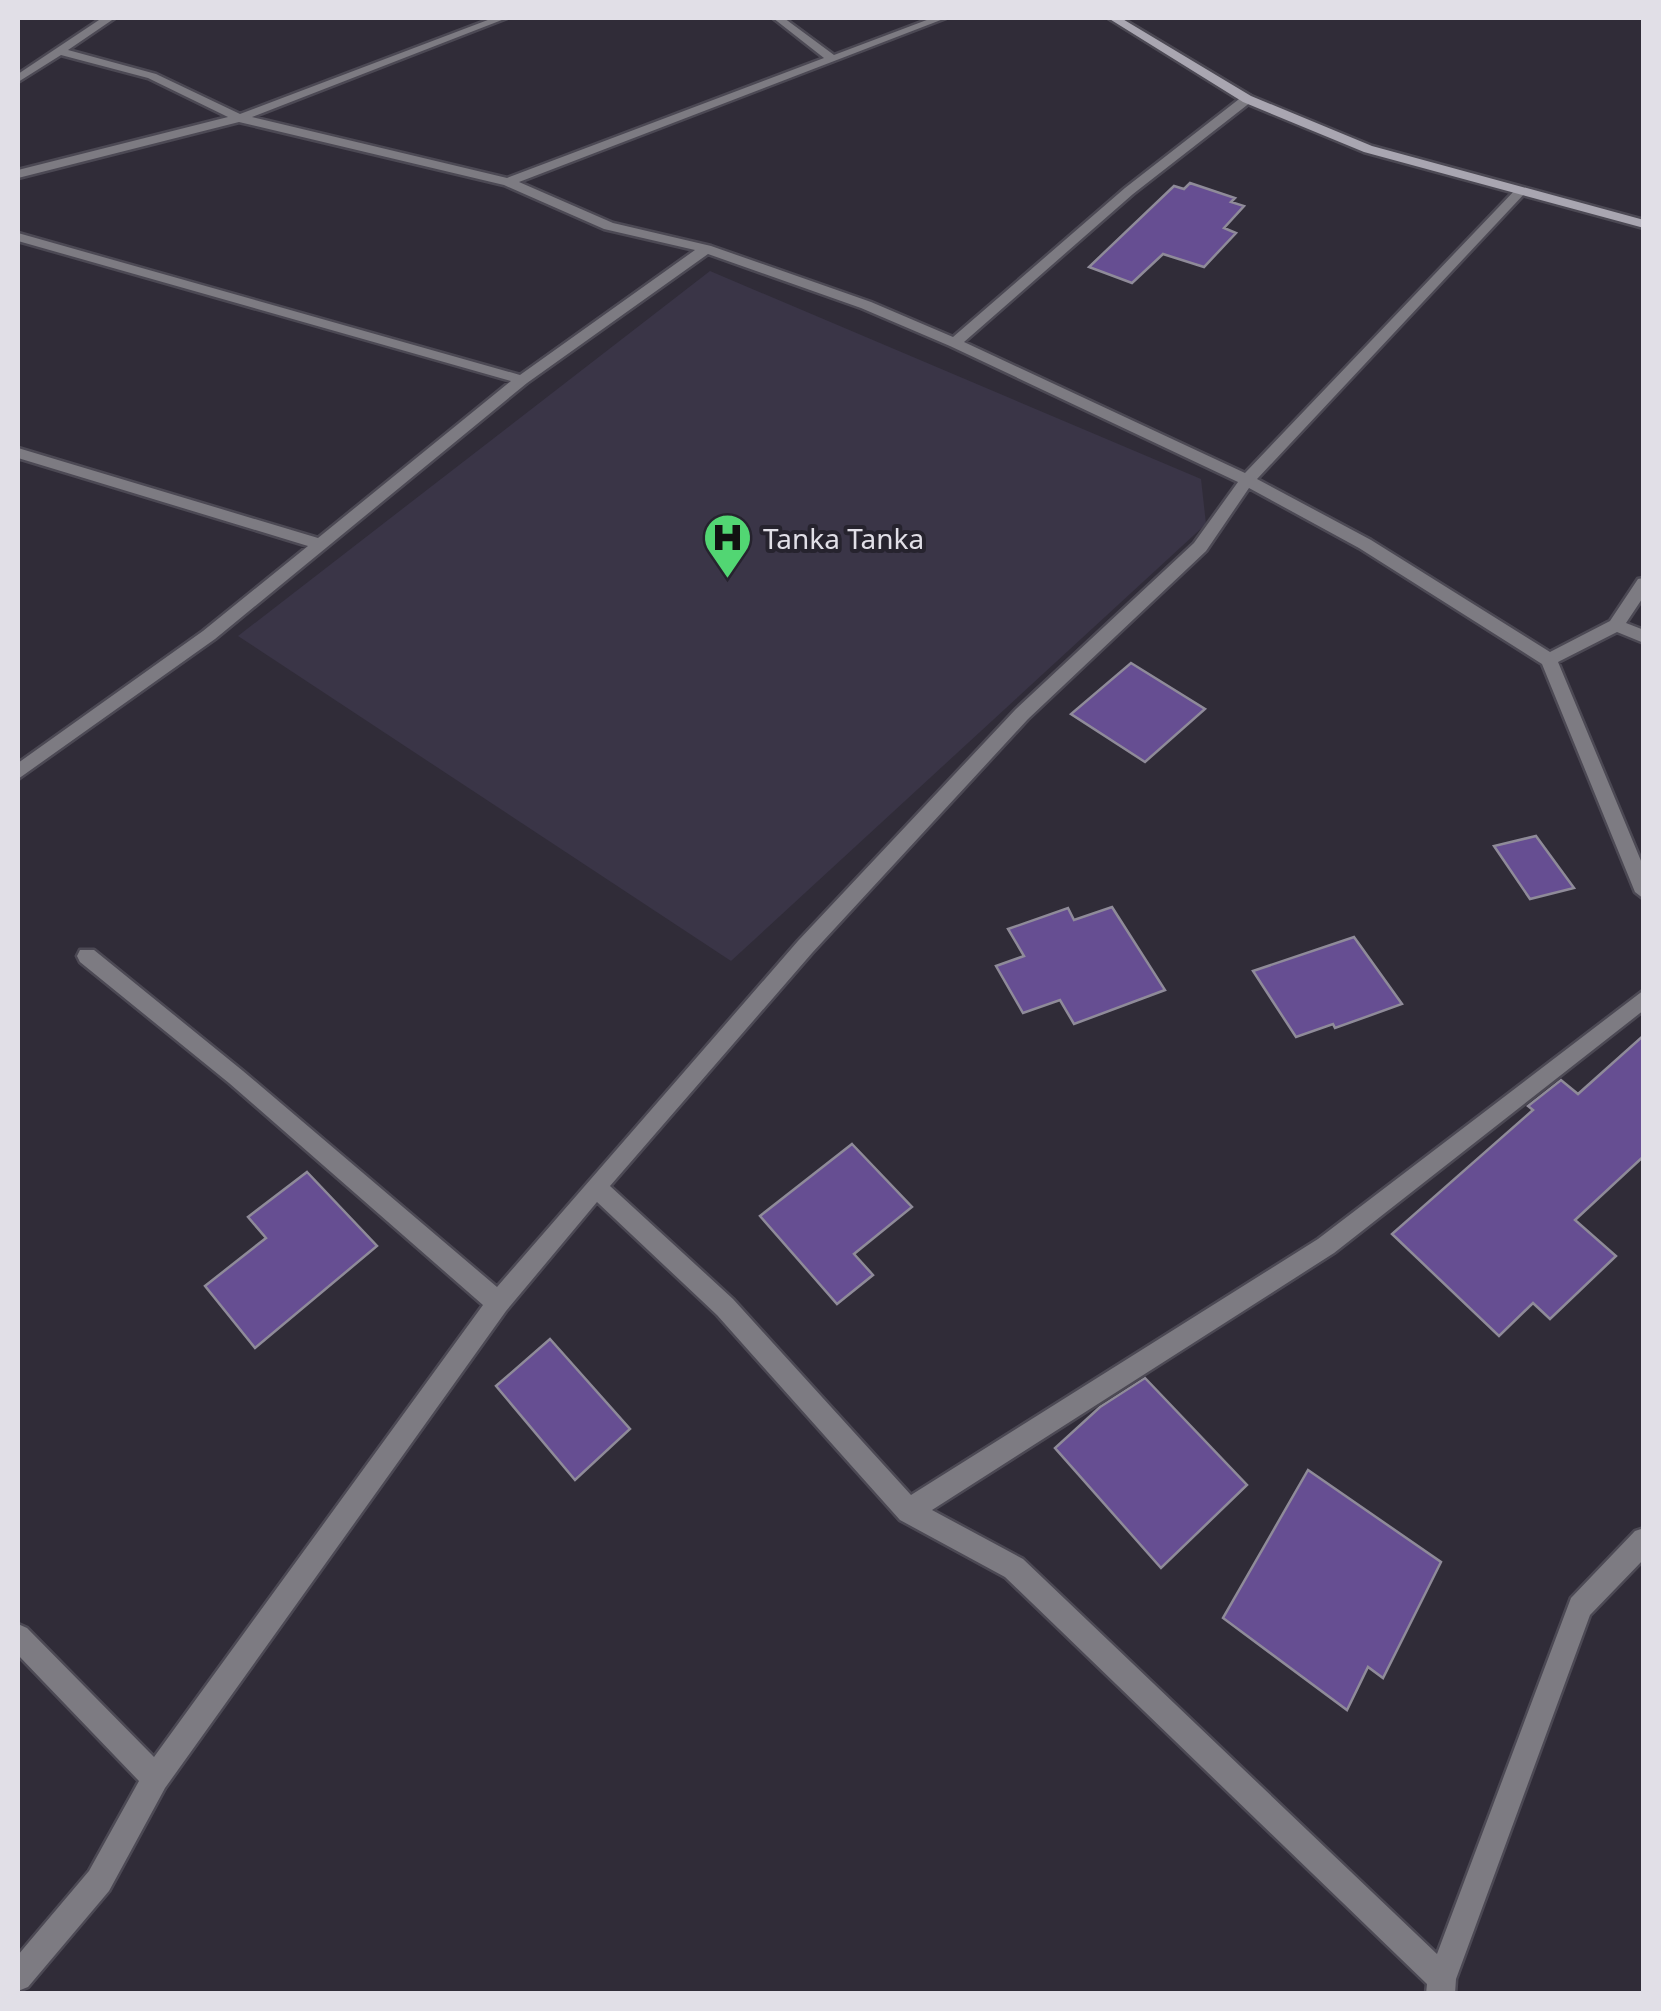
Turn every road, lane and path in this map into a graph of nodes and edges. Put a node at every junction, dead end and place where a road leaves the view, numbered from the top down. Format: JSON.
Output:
{"nodes":[{"id":1,"x":109,"y":18,"type":"edge"},
{"id":2,"x":502,"y":18,"type":"edge"},
{"id":3,"x":778,"y":18,"type":"edge"},
{"id":4,"x":941,"y":18,"type":"edge"},
{"id":5,"x":1114,"y":18,"type":"edge"},
{"id":6,"x":60,"y":52,"type":"junction"},
{"id":7,"x":830,"y":57,"type":"junction"},
{"id":8,"x":18,"y":79,"type":"edge"},
{"id":9,"x":1247,"y":99,"type":"junction"},
{"id":10,"x":239,"y":118,"type":"junction"},
{"id":11,"x":18,"y":174,"type":"edge"},
{"id":12,"x":508,"y":182,"type":"junction"},
{"id":13,"x":1520,"y":192,"type":"junction"},
{"id":14,"x":1644,"y":224,"type":"edge"},
{"id":15,"x":18,"y":238,"type":"edge"},
{"id":16,"x":706,"y":249,"type":"junction"},
{"id":17,"x":954,"y":342,"type":"junction"},
{"id":18,"x":522,"y":380,"type":"junction"},
{"id":19,"x":18,"y":453,"type":"edge"},
{"id":20,"x":1247,"y":480,"type":"junction"},
{"id":21,"x":320,"y":544,"type":"junction"},
{"id":22,"x":1644,"y":583,"type":"edge"},
{"id":23,"x":1616,"y":625,"type":"junction"},
{"id":24,"x":1644,"y":637,"type":"edge"},
{"id":25,"x":1550,"y":660,"type":"junction"},
{"id":26,"x":18,"y":772,"type":"edge"},
{"id":27,"x":1644,"y":892,"type":"edge"},
{"id":28,"x":87,"y":956,"type":"dead end"},
{"id":29,"x":1644,"y":998,"type":"edge"},
{"id":30,"x":596,"y":1186,"type":"junction"},
{"id":31,"x":498,"y":1303,"type":"junction"},
{"id":32,"x":909,"y":1511,"type":"junction"},
{"id":33,"x":1644,"y":1540,"type":"edge"},
{"id":34,"x":18,"y":1637,"type":"edge"},
{"id":35,"x":155,"y":1778,"type":"junction"},
{"id":36,"x":18,"y":1977,"type":"edge"},
{"id":37,"x":1441,"y":1986,"type":"edge"}],
"edges":[{"from":1,"to":6,"type":"street"},
{"from":2,"to":10,"type":"street"},
{"from":3,"to":7,"type":"street"},
{"from":4,"to":7,"type":"street"},
{"from":5,"to":9,"type":"street"},
{"from":6,"to":8,"type":"street"},
{"from":6,"to":10,"type":"street"},
{"from":7,"to":12,"type":"street"},
{"from":9,"to":13,"type":"street"},
{"from":9,"to":17,"type":"street"},
{"from":10,"to":11,"type":"street"},
{"from":10,"to":12,"type":"street"},
{"from":12,"to":16,"type":"street"},
{"from":13,"to":14,"type":"street"},
{"from":13,"to":20,"type":"street"},
{"from":15,"to":18,"type":"street"},
{"from":16,"to":17,"type":"street"},
{"from":16,"to":18,"type":"street"},
{"from":17,"to":20,"type":"street"},
{"from":18,"to":21,"type":"street"},
{"from":19,"to":21,"type":"street"},
{"from":20,"to":25,"type":"street"},
{"from":20,"to":30,"type":"street"},
{"from":21,"to":26,"type":"street"},
{"from":22,"to":23,"type":"street"},
{"from":23,"to":24,"type":"street"},
{"from":23,"to":25,"type":"street"},
{"from":25,"to":27,"type":"street"},
{"from":28,"to":31,"type":"street"},
{"from":29,"to":32,"type":"street"},
{"from":30,"to":31,"type":"street"},
{"from":30,"to":32,"type":"street"},
{"from":31,"to":35,"type":"street"},
{"from":32,"to":37,"type":"street"},
{"from":33,"to":37,"type":"street"},
{"from":34,"to":35,"type":"street"},
{"from":35,"to":36,"type":"street"}]}
